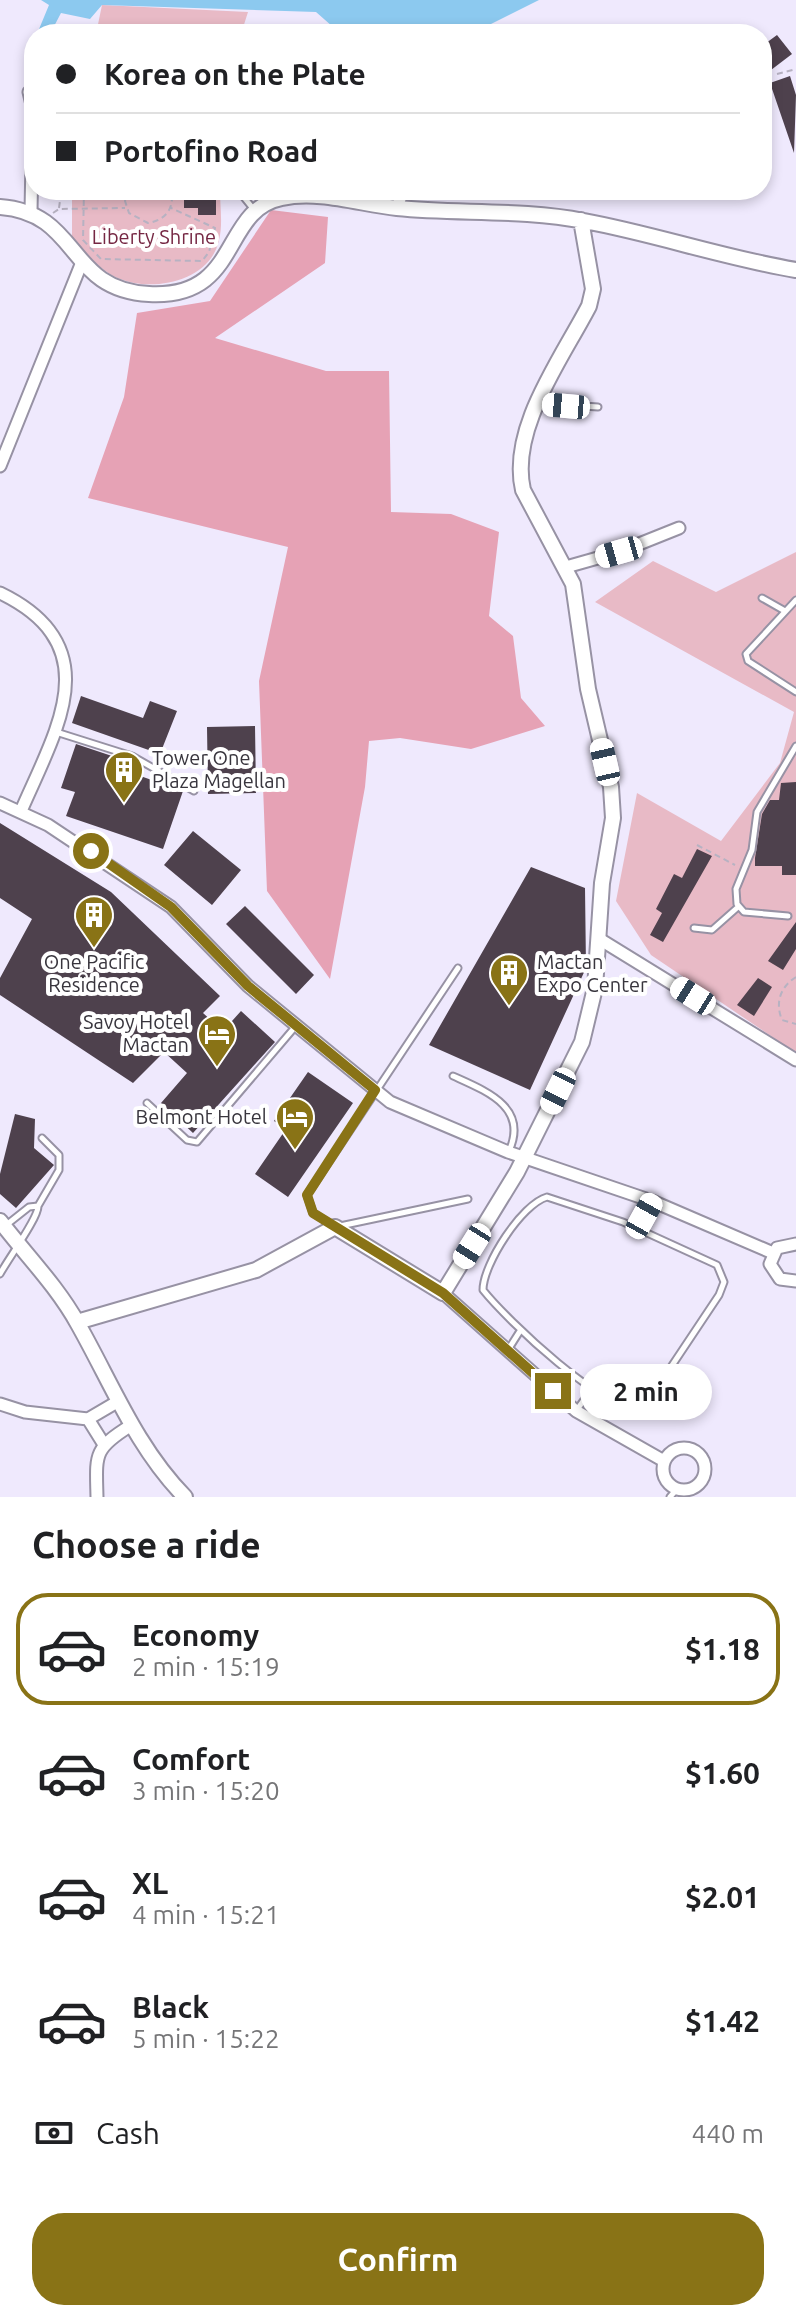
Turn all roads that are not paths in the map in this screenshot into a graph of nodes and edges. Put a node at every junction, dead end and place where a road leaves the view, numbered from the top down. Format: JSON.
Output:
{"nodes":[{"id":1,"x":37,"y":200,"type":"edge"},
{"id":2,"x":246,"y":200,"type":"edge"},
{"id":3,"x":278,"y":200,"type":"edge"},
{"id":4,"x":334,"y":200,"type":"edge"},
{"id":5,"x":400,"y":200,"type":"edge"},
{"id":6,"x":0,"y":207,"type":"edge"},
{"id":7,"x":397,"y":208,"type":"junction"},
{"id":8,"x":255,"y":211,"type":"junction"},
{"id":9,"x":38,"y":215,"type":"junction"},
{"id":10,"x":581,"y":220,"type":"junction"},
{"id":11,"x":82,"y":262,"type":"junction"},
{"id":12,"x":796,"y":270,"type":"edge"},
{"id":13,"x":539,"y":403,"type":"junction"},
{"id":14,"x":598,"y":407,"type":"dead end"},
{"id":15,"x":0,"y":466,"type":"edge"},
{"id":16,"x":679,"y":528,"type":"dead end"},
{"id":17,"x":566,"y":567,"type":"junction"},
{"id":18,"x":0,"y":593,"type":"edge"},
{"id":19,"x":762,"y":598,"type":"dead end"},
{"id":20,"x":796,"y":600,"type":"edge"},
{"id":21,"x":785,"y":611,"type":"junction"},
{"id":22,"x":796,"y":692,"type":"edge"},
{"id":23,"x":55,"y":732,"type":"junction"},
{"id":24,"x":796,"y":746,"type":"edge"},
{"id":25,"x":194,"y":791,"type":"dead end"},
{"id":26,"x":0,"y":803,"type":"edge"},
{"id":27,"x":21,"y":811,"type":"junction"},
{"id":28,"x":738,"y":907,"type":"junction"},
{"id":29,"x":788,"y":916,"type":"dead end"},
{"id":30,"x":694,"y":928,"type":"dead end"},
{"id":31,"x":601,"y":940,"type":"junction"},
{"id":32,"x":458,"y":968,"type":"dead end"},
{"id":33,"x":296,"y":1026,"type":"junction"},
{"id":34,"x":796,"y":1060,"type":"edge"},
{"id":35,"x":453,"y":1076,"type":"dead end"},
{"id":36,"x":375,"y":1090,"type":"junction"},
{"id":37,"x":147,"y":1103,"type":"dead end"},
{"id":38,"x":42,"y":1138,"type":"dead end"},
{"id":39,"x":508,"y":1152,"type":"junction"},
{"id":40,"x":525,"y":1158,"type":"junction"},
{"id":41,"x":468,"y":1199,"type":"dead end"},
{"id":42,"x":652,"y":1201,"type":"junction"},
{"id":43,"x":38,"y":1206,"type":"junction"},
{"id":44,"x":2,"y":1224,"type":"edge"},
{"id":45,"x":335,"y":1227,"type":"junction"},
{"id":46,"x":638,"y":1227,"type":"junction"},
{"id":47,"x":17,"y":1242,"type":"junction"},
{"id":48,"x":796,"y":1244,"type":"edge"},
{"id":49,"x":773,"y":1253,"type":"junction"},
{"id":50,"x":0,"y":1274,"type":"edge"},
{"id":51,"x":796,"y":1281,"type":"edge"},
{"id":52,"x":443,"y":1293,"type":"junction"},
{"id":53,"x":77,"y":1322,"type":"junction"},
{"id":54,"x":520,"y":1331,"type":"junction"},
{"id":55,"x":506,"y":1352,"type":"junction"},
{"id":56,"x":594,"y":1386,"type":"junction"},
{"id":57,"x":117,"y":1402,"type":"junction"},
{"id":58,"x":0,"y":1404,"type":"edge"},
{"id":59,"x":576,"y":1411,"type":"junction"},
{"id":60,"x":88,"y":1419,"type":"junction"},
{"id":61,"x":130,"y":1426,"type":"junction"},
{"id":62,"x":103,"y":1443,"type":"junction"},
{"id":63,"x":664,"y":1461,"type":"junction"},
{"id":64,"x":674,"y":1493,"type":"edge"},
{"id":65,"x":97,"y":1497,"type":"edge"},
{"id":66,"x":185,"y":1497,"type":"edge"}],
"edges":[{"from":1,"to":9,"type":"street"},
{"from":2,"to":8,"type":"lane"},
{"from":3,"to":8,"type":"street"},
{"from":4,"to":7,"type":"street"},
{"from":5,"to":7,"type":"street"},
{"from":6,"to":9,"type":"street"},
{"from":7,"to":10,"type":"street"},
{"from":8,"to":11,"type":"street"},
{"from":9,"to":11,"type":"street"},
{"from":10,"to":12,"type":"street"},
{"from":10,"to":13,"type":"street"},
{"from":11,"to":15,"type":"street"},
{"from":13,"to":14,"type":"lane"},
{"from":13,"to":17,"type":"street"},
{"from":16,"to":17,"type":"street"},
{"from":17,"to":31,"type":"street"},
{"from":18,"to":23,"type":"street"},
{"from":19,"to":21,"type":"lane"},
{"from":20,"to":21,"type":"lane"},
{"from":21,"to":22,"type":"lane"},
{"from":23,"to":25,"type":"lane"},
{"from":23,"to":27,"type":"street"},
{"from":24,"to":28,"type":"lane"},
{"from":26,"to":27,"type":"street"},
{"from":27,"to":33,"type":"street"},
{"from":28,"to":29,"type":"lane"},
{"from":28,"to":30,"type":"lane"},
{"from":31,"to":34,"type":"street"},
{"from":31,"to":40,"type":"street"},
{"from":32,"to":36,"type":"lane"},
{"from":33,"to":36,"type":"street"},
{"from":33,"to":37,"type":"lane"},
{"from":35,"to":39,"type":"lane"},
{"from":36,"to":39,"type":"street"},
{"from":36,"to":45,"type":"lane"},
{"from":38,"to":43,"type":"lane"},
{"from":39,"to":40,"type":"street"},
{"from":40,"to":42,"type":"street"},
{"from":40,"to":52,"type":"street"},
{"from":41,"to":45,"type":"lane"},
{"from":42,"to":46,"type":"lane"},
{"from":42,"to":49,"type":"street"},
{"from":43,"to":44,"type":"lane"},
{"from":43,"to":47,"type":"lane"},
{"from":44,"to":47,"type":"street"},
{"from":45,"to":52,"type":"street"},
{"from":45,"to":53,"type":"street"},
{"from":46,"to":54,"type":"lane"},
{"from":46,"to":56,"type":"lane"},
{"from":47,"to":50,"type":"lane"},
{"from":47,"to":53,"type":"street"},
{"from":48,"to":49,"type":"street"},
{"from":49,"to":51,"type":"street"},
{"from":52,"to":55,"type":"street"},
{"from":53,"to":57,"type":"street"},
{"from":54,"to":55,"type":"lane"},
{"from":54,"to":56,"type":"lane"},
{"from":55,"to":59,"type":"street"},
{"from":56,"to":59,"type":"lane"},
{"from":57,"to":60,"type":"street"},
{"from":57,"to":61,"type":"street"},
{"from":58,"to":60,"type":"street"},
{"from":59,"to":63,"type":"street"},
{"from":60,"to":62,"type":"street"},
{"from":61,"to":62,"type":"street"},
{"from":61,"to":66,"type":"street"},
{"from":62,"to":65,"type":"street"},
{"from":63,"to":64,"type":"street"},
{"from":63,"to":64,"type":"street"}]}
